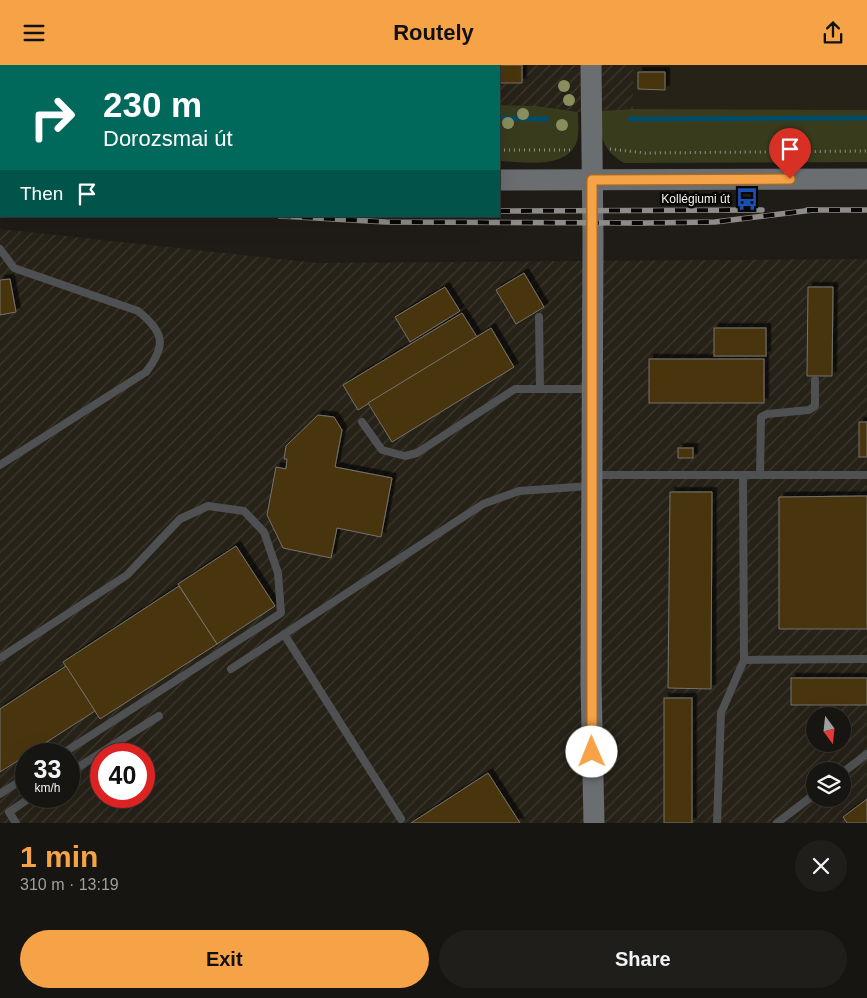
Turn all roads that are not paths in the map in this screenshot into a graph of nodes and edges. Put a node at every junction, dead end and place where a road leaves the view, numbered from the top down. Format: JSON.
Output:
{"nodes":[{"id":1,"x":591,"y":65,"type":"edge"},
{"id":2,"x":867,"y":179,"type":"edge"},
{"id":3,"x":500,"y":180,"type":"edge"},
{"id":4,"x":592,"y":180,"type":"junction"},
{"id":5,"x":0,"y":249,"type":"edge"},
{"id":6,"x":3,"y":258,"type":"edge"},
{"id":7,"x":539,"y":317,"type":"dead end"},
{"id":8,"x":815,"y":380,"type":"dead end"},
{"id":9,"x":540,"y":389,"type":"junction"},
{"id":10,"x":592,"y":389,"type":"junction"},
{"id":11,"x":362,"y":422,"type":"dead end"},
{"id":12,"x":0,"y":465,"type":"edge"},
{"id":13,"x":743,"y":475,"type":"junction"},
{"id":14,"x":760,"y":475,"type":"junction"},
{"id":15,"x":867,"y":475,"type":"edge"},
{"id":16,"x":592,"y":481,"type":"junction"},
{"id":17,"x":284,"y":635,"type":"junction"},
{"id":18,"x":0,"y":658,"type":"edge"},
{"id":19,"x":867,"y":659,"type":"edge"},
{"id":20,"x":744,"y":660,"type":"junction"},
{"id":21,"x":231,"y":669,"type":"dead end"},
{"id":22,"x":159,"y":716,"type":"dead end"},
{"id":23,"x":79,"y":743,"type":"edge"},
{"id":24,"x":867,"y":754,"type":"edge"},
{"id":25,"x":80,"y":766,"type":"edge"},
{"id":26,"x":851,"y":766,"type":"edge"},
{"id":27,"x":15,"y":784,"type":"edge"},
{"id":28,"x":0,"y":793,"type":"edge"},
{"id":29,"x":806,"y":801,"type":"edge"},
{"id":30,"x":15,"y":808,"type":"edge"},
{"id":31,"x":400,"y":819,"type":"dead end"},
{"id":32,"x":16,"y":823,"type":"edge"},
{"id":33,"x":594,"y":823,"type":"edge"},
{"id":34,"x":717,"y":823,"type":"edge"},
{"id":35,"x":777,"y":823,"type":"edge"}],
"edges":[{"from":1,"to":4,"type":"street"},
{"from":2,"to":4,"type":"street"},
{"from":3,"to":4,"type":"street"},
{"from":4,"to":10,"type":"street"},
{"from":5,"to":6,"type":"lane"},
{"from":6,"to":12,"type":"lane"},
{"from":7,"to":9,"type":"lane"},
{"from":8,"to":14,"type":"lane"},
{"from":9,"to":10,"type":"lane"},
{"from":9,"to":11,"type":"lane"},
{"from":10,"to":16,"type":"street"},
{"from":13,"to":14,"type":"lane"},
{"from":13,"to":16,"type":"lane"},
{"from":13,"to":20,"type":"lane"},
{"from":14,"to":15,"type":"lane"},
{"from":16,"to":17,"type":"lane"},
{"from":16,"to":33,"type":"street"},
{"from":17,"to":21,"type":"lane"},
{"from":17,"to":31,"type":"lane"},
{"from":18,"to":23,"type":"lane"},
{"from":19,"to":20,"type":"lane"},
{"from":20,"to":34,"type":"lane"},
{"from":22,"to":25,"type":"lane"},
{"from":24,"to":26,"type":"lane"},
{"from":27,"to":28,"type":"lane"},
{"from":29,"to":35,"type":"lane"},
{"from":30,"to":32,"type":"lane"}]}
